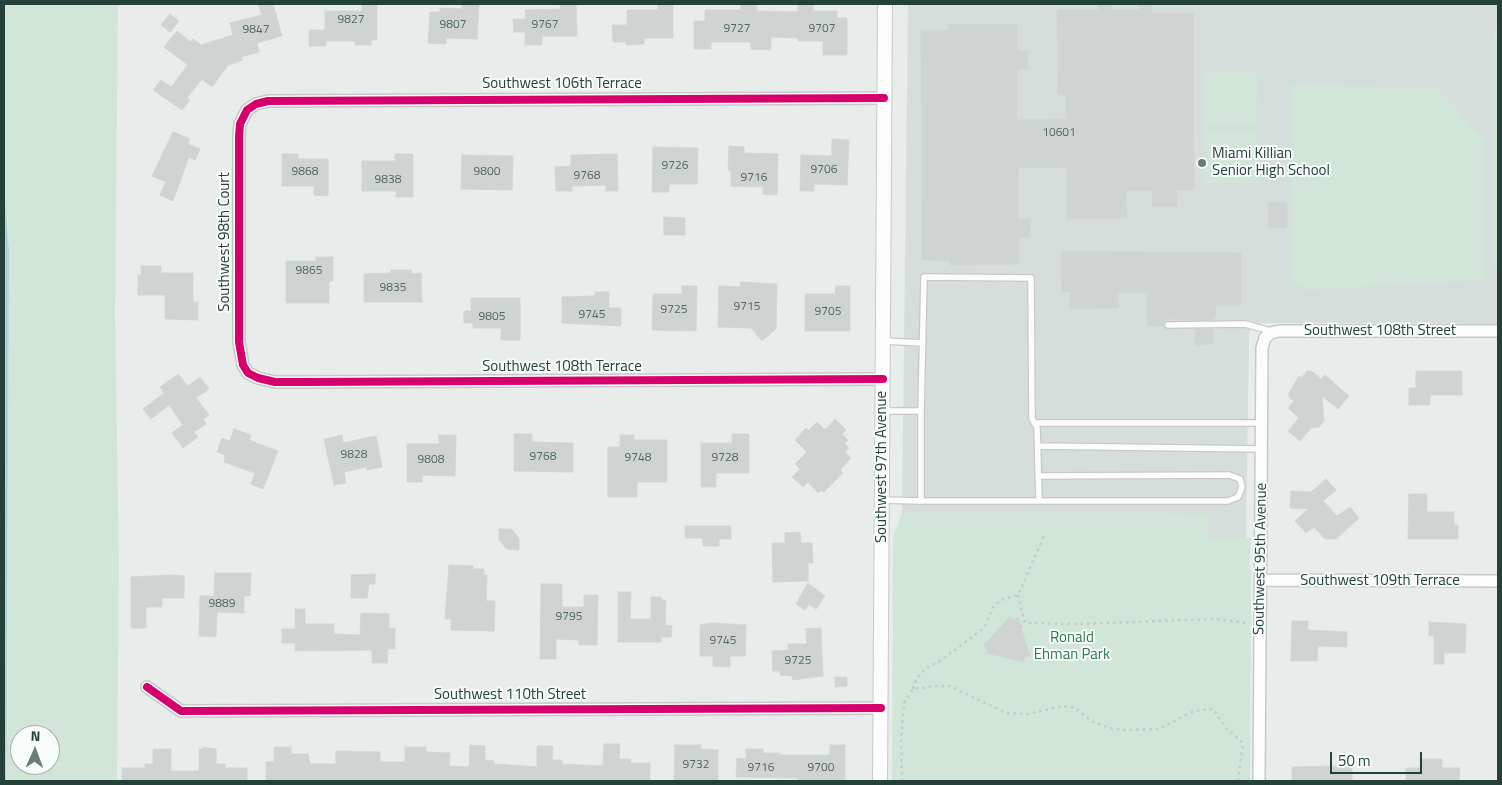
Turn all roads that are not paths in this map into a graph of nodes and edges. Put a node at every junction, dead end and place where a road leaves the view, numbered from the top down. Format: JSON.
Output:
{"nodes":[{"id":1,"x":885,"y":4,"type":"edge"},
{"id":2,"x":884,"y":98,"type":"junction"},
{"id":3,"x":244,"y":115,"type":"joint"},
{"id":4,"x":1168,"y":326,"type":"dead end"},
{"id":5,"x":1498,"y":331,"type":"edge"},
{"id":6,"x":1268,"y":336,"type":"junction"},
{"id":7,"x":883,"y":341,"type":"junction"},
{"id":8,"x":923,"y":343,"type":"junction"},
{"id":9,"x":245,"y":369,"type":"joint"},
{"id":10,"x":883,"y":379,"type":"junction"},
{"id":11,"x":882,"y":410,"type":"junction"},
{"id":12,"x":921,"y":411,"type":"junction"},
{"id":13,"x":1262,"y":422,"type":"junction"},
{"id":14,"x":1035,"y":423,"type":"junction"},
{"id":15,"x":1038,"y":446,"type":"junction"},
{"id":16,"x":1262,"y":449,"type":"junction"},
{"id":17,"x":1038,"y":476,"type":"junction"},
{"id":18,"x":882,"y":500,"type":"junction"},
{"id":19,"x":920,"y":501,"type":"junction"},
{"id":20,"x":1039,"y":501,"type":"junction"},
{"id":21,"x":1261,"y":580,"type":"junction"},
{"id":22,"x":1498,"y":581,"type":"edge"},
{"id":23,"x":147,"y":687,"type":"dead end"},
{"id":24,"x":881,"y":708,"type":"junction"},
{"id":25,"x":880,"y":781,"type":"edge"},
{"id":26,"x":1259,"y":781,"type":"edge"}],
"edges":[{"from":1,"to":2,"type":"street","name":"Southwest 97th Avenue"},
{"from":2,"to":3,"type":"street","name":"Southwest 106th Terrace"},
{"from":2,"to":7,"type":"street","name":"Southwest 97th Avenue"},
{"from":3,"to":9,"type":"street","name":"Southwest 98th Court"},
{"from":4,"to":6,"type":"lane"},
{"from":5,"to":6,"type":"street","name":"Southwest 108th Street"},
{"from":6,"to":13,"type":"street","name":"Southwest 95th Avenue"},
{"from":7,"to":8,"type":"lane"},
{"from":7,"to":10,"type":"street","name":"Southwest 97th Avenue"},
{"from":8,"to":12,"type":"lane"},
{"from":8,"to":14,"type":"lane"},
{"from":9,"to":10,"type":"street","name":"Southwest 108th Terrace"},
{"from":10,"to":11,"type":"street","name":"Southwest 97th Avenue"},
{"from":11,"to":12,"type":"lane"},
{"from":11,"to":18,"type":"street","name":"Southwest 97th Avenue"},
{"from":12,"to":19,"type":"lane"},
{"from":13,"to":14,"type":"lane"},
{"from":13,"to":16,"type":"street","name":"Southwest 95th Avenue"},
{"from":14,"to":15,"type":"lane"},
{"from":15,"to":16,"type":"lane"},
{"from":15,"to":17,"type":"lane"},
{"from":16,"to":21,"type":"street","name":"Southwest 95th Avenue"},
{"from":17,"to":20,"type":"lane"},
{"from":17,"to":20,"type":"lane"},
{"from":18,"to":19,"type":"lane"},
{"from":18,"to":24,"type":"street","name":"Southwest 97th Avenue"},
{"from":19,"to":20,"type":"lane"},
{"from":21,"to":22,"type":"street","name":"Southwest 109th Terrace"},
{"from":21,"to":26,"type":"street","name":"Southwest 95th Avenue"},
{"from":23,"to":24,"type":"street","name":"Southwest 110th Street"},
{"from":24,"to":25,"type":"street","name":"Southwest 97th Avenue"}]}
